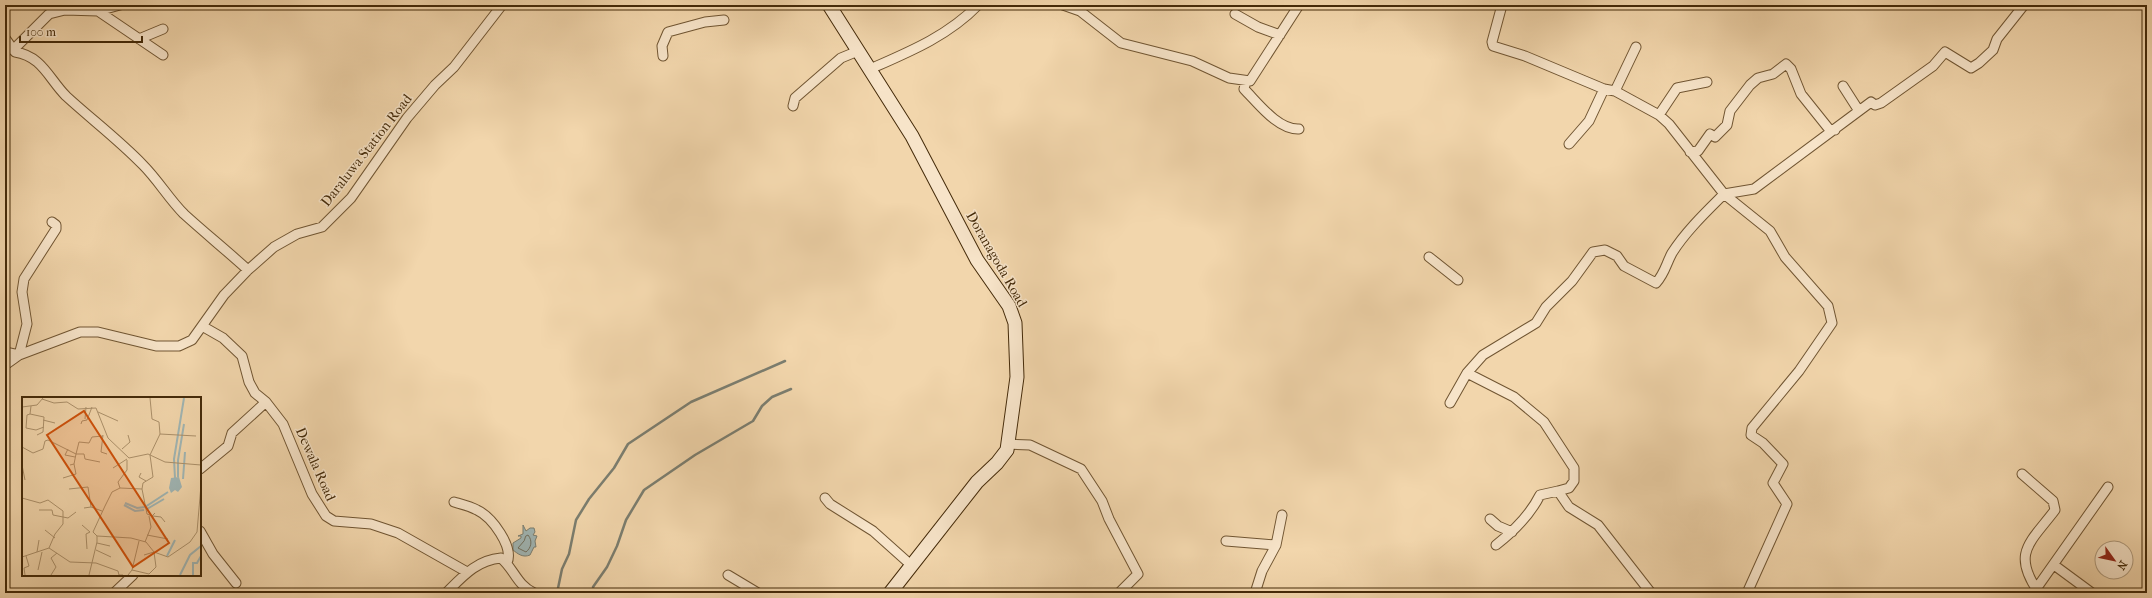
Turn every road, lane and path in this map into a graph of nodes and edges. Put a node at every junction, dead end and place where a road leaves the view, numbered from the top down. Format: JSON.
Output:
{"nodes":[{"id":1,"x":120,"y":5,"type":"edge"},
{"id":2,"x":502,"y":5,"type":"edge"},
{"id":3,"x":829,"y":5,"type":"edge"},
{"id":4,"x":978,"y":5,"type":"edge"},
{"id":5,"x":1063,"y":5,"type":"edge"},
{"id":6,"x":1299,"y":5,"type":"edge"},
{"id":7,"x":1502,"y":5,"type":"edge"},
{"id":8,"x":2024,"y":5,"type":"edge"},
{"id":9,"x":98,"y":11,"type":"junction"},
{"id":10,"x":1235,"y":14,"type":"dead end"},
{"id":11,"x":724,"y":20,"type":"dead end"},
{"id":12,"x":163,"y":29,"type":"dead end"},
{"id":13,"x":1280,"y":35,"type":"junction"},
{"id":14,"x":5,"y":38,"type":"edge"},
{"id":15,"x":139,"y":39,"type":"junction"},
{"id":16,"x":1636,"y":47,"type":"dead end"},
{"id":17,"x":13,"y":50,"type":"junction"},
{"id":18,"x":858,"y":51,"type":"junction"},
{"id":19,"x":163,"y":55,"type":"dead end"},
{"id":20,"x":663,"y":56,"type":"dead end"},
{"id":21,"x":870,"y":69,"type":"junction"},
{"id":22,"x":1246,"y":81,"type":"junction"},
{"id":23,"x":1707,"y":82,"type":"dead end"},
{"id":24,"x":1844,"y":86,"type":"dead end"},
{"id":25,"x":1604,"y":89,"type":"junction"},
{"id":26,"x":1615,"y":91,"type":"junction"},
{"id":27,"x":793,"y":106,"type":"dead end"},
{"id":28,"x":1859,"y":111,"type":"junction"},
{"id":29,"x":1659,"y":115,"type":"junction"},
{"id":30,"x":1299,"y":129,"type":"dead end"},
{"id":31,"x":1834,"y":130,"type":"junction"},
{"id":32,"x":1569,"y":144,"type":"dead end"},
{"id":33,"x":1690,"y":152,"type":"junction"},
{"id":34,"x":1724,"y":194,"type":"junction"},
{"id":35,"x":52,"y":222,"type":"dead end"},
{"id":36,"x":1429,"y":257,"type":"dead end"},
{"id":37,"x":248,"y":270,"type":"junction"},
{"id":38,"x":1458,"y":280,"type":"dead end"},
{"id":39,"x":202,"y":326,"type":"junction"},
{"id":40,"x":5,"y":352,"type":"edge"},
{"id":41,"x":19,"y":355,"type":"junction"},
{"id":42,"x":5,"y":365,"type":"edge"},
{"id":43,"x":1467,"y":373,"type":"junction"},
{"id":44,"x":266,"y":402,"type":"junction"},
{"id":45,"x":1450,"y":404,"type":"dead end"},
{"id":46,"x":1007,"y":444,"type":"junction"},
{"id":47,"x":201,"y":468,"type":"edge"},
{"id":48,"x":2022,"y":474,"type":"dead end"},
{"id":49,"x":2108,"y":487,"type":"dead end"},
{"id":50,"x":1558,"y":491,"type":"junction"},
{"id":51,"x":825,"y":498,"type":"dead end"},
{"id":52,"x":454,"y":502,"type":"dead end"},
{"id":53,"x":1282,"y":515,"type":"dead end"},
{"id":54,"x":1490,"y":519,"type":"dead end"},
{"id":55,"x":1512,"y":532,"type":"junction"},
{"id":56,"x":201,"y":533,"type":"edge"},
{"id":57,"x":1226,"y":541,"type":"dead end"},
{"id":58,"x":1276,"y":545,"type":"junction"},
{"id":59,"x":1496,"y":545,"type":"dead end"},
{"id":60,"x":507,"y":563,"type":"junction"},
{"id":61,"x":911,"y":565,"type":"junction"},
{"id":62,"x":2054,"y":565,"type":"junction"},
{"id":63,"x":467,"y":572,"type":"junction"},
{"id":64,"x":728,"y":575,"type":"dead end"},
{"id":65,"x":132,"y":576,"type":"edge"},
{"id":66,"x":236,"y":583,"type":"dead end"},
{"id":67,"x":2037,"y":591,"type":"edge"},
{"id":68,"x":114,"y":593,"type":"edge"},
{"id":69,"x":446,"y":593,"type":"edge"},
{"id":70,"x":534,"y":593,"type":"edge"},
{"id":71,"x":758,"y":593,"type":"edge"},
{"id":72,"x":890,"y":593,"type":"edge"},
{"id":73,"x":1119,"y":593,"type":"edge"},
{"id":74,"x":1255,"y":593,"type":"edge"},
{"id":75,"x":1651,"y":593,"type":"edge"},
{"id":76,"x":1747,"y":593,"type":"edge"},
{"id":77,"x":2092,"y":593,"type":"edge"}],
"edges":[{"from":1,"to":9,"type":"street"},
{"from":2,"to":37,"type":"street","name":"Daraluwa Station Road"},
{"from":3,"to":18,"type":"street","name":"Doranagoda Road"},
{"from":4,"to":21,"type":"street"},
{"from":5,"to":22,"type":"street"},
{"from":6,"to":13,"type":"street"},
{"from":7,"to":25,"type":"street"},
{"from":8,"to":28,"type":"street"},
{"from":9,"to":15,"type":"street"},
{"from":9,"to":17,"type":"street"},
{"from":10,"to":13,"type":"street"},
{"from":11,"to":20,"type":"street"},
{"from":12,"to":15,"type":"street"},
{"from":13,"to":22,"type":"street"},
{"from":14,"to":17,"type":"street"},
{"from":15,"to":19,"type":"street"},
{"from":16,"to":26,"type":"street"},
{"from":17,"to":37,"type":"street"},
{"from":18,"to":21,"type":"street","name":"Doranagoda Road"},
{"from":18,"to":27,"type":"street"},
{"from":21,"to":46,"type":"street","name":"Doranagoda Road"},
{"from":22,"to":30,"type":"street"},
{"from":23,"to":29,"type":"street"},
{"from":24,"to":28,"type":"street"},
{"from":25,"to":26,"type":"street"},
{"from":25,"to":32,"type":"street"},
{"from":26,"to":29,"type":"street"},
{"from":28,"to":31,"type":"street"},
{"from":29,"to":33,"type":"street"},
{"from":31,"to":33,"type":"street"},
{"from":31,"to":34,"type":"street"},
{"from":33,"to":34,"type":"street"},
{"from":34,"to":43,"type":"street"},
{"from":34,"to":76,"type":"street"},
{"from":35,"to":41,"type":"street"},
{"from":36,"to":38,"type":"street"},
{"from":37,"to":39,"type":"street","name":"Daraluwa Station Road"},
{"from":39,"to":41,"type":"street","name":"Daraluwa Station Road"},
{"from":39,"to":44,"type":"street","name":"Dewala Road"},
{"from":40,"to":41,"type":"street"},
{"from":41,"to":42,"type":"street","name":"Daraluwa Station Road"},
{"from":43,"to":45,"type":"street"},
{"from":43,"to":50,"type":"street"},
{"from":44,"to":47,"type":"street"},
{"from":44,"to":63,"type":"street","name":"Dewala Road"},
{"from":46,"to":61,"type":"street","name":"Doranagoda Road"},
{"from":46,"to":73,"type":"street"},
{"from":48,"to":67,"type":"street"},
{"from":49,"to":62,"type":"street"},
{"from":50,"to":55,"type":"street"},
{"from":50,"to":75,"type":"street"},
{"from":51,"to":61,"type":"street"},
{"from":52,"to":60,"type":"street"},
{"from":53,"to":58,"type":"street"},
{"from":54,"to":55,"type":"street"},
{"from":55,"to":59,"type":"street"},
{"from":56,"to":66,"type":"street"},
{"from":57,"to":58,"type":"street"},
{"from":58,"to":74,"type":"street"},
{"from":60,"to":63,"type":"street"},
{"from":60,"to":70,"type":"street"},
{"from":61,"to":72,"type":"street","name":"Doranagoda Road"},
{"from":62,"to":67,"type":"street"},
{"from":62,"to":77,"type":"street"},
{"from":63,"to":69,"type":"street"},
{"from":64,"to":71,"type":"street"},
{"from":65,"to":68,"type":"street"}]}
